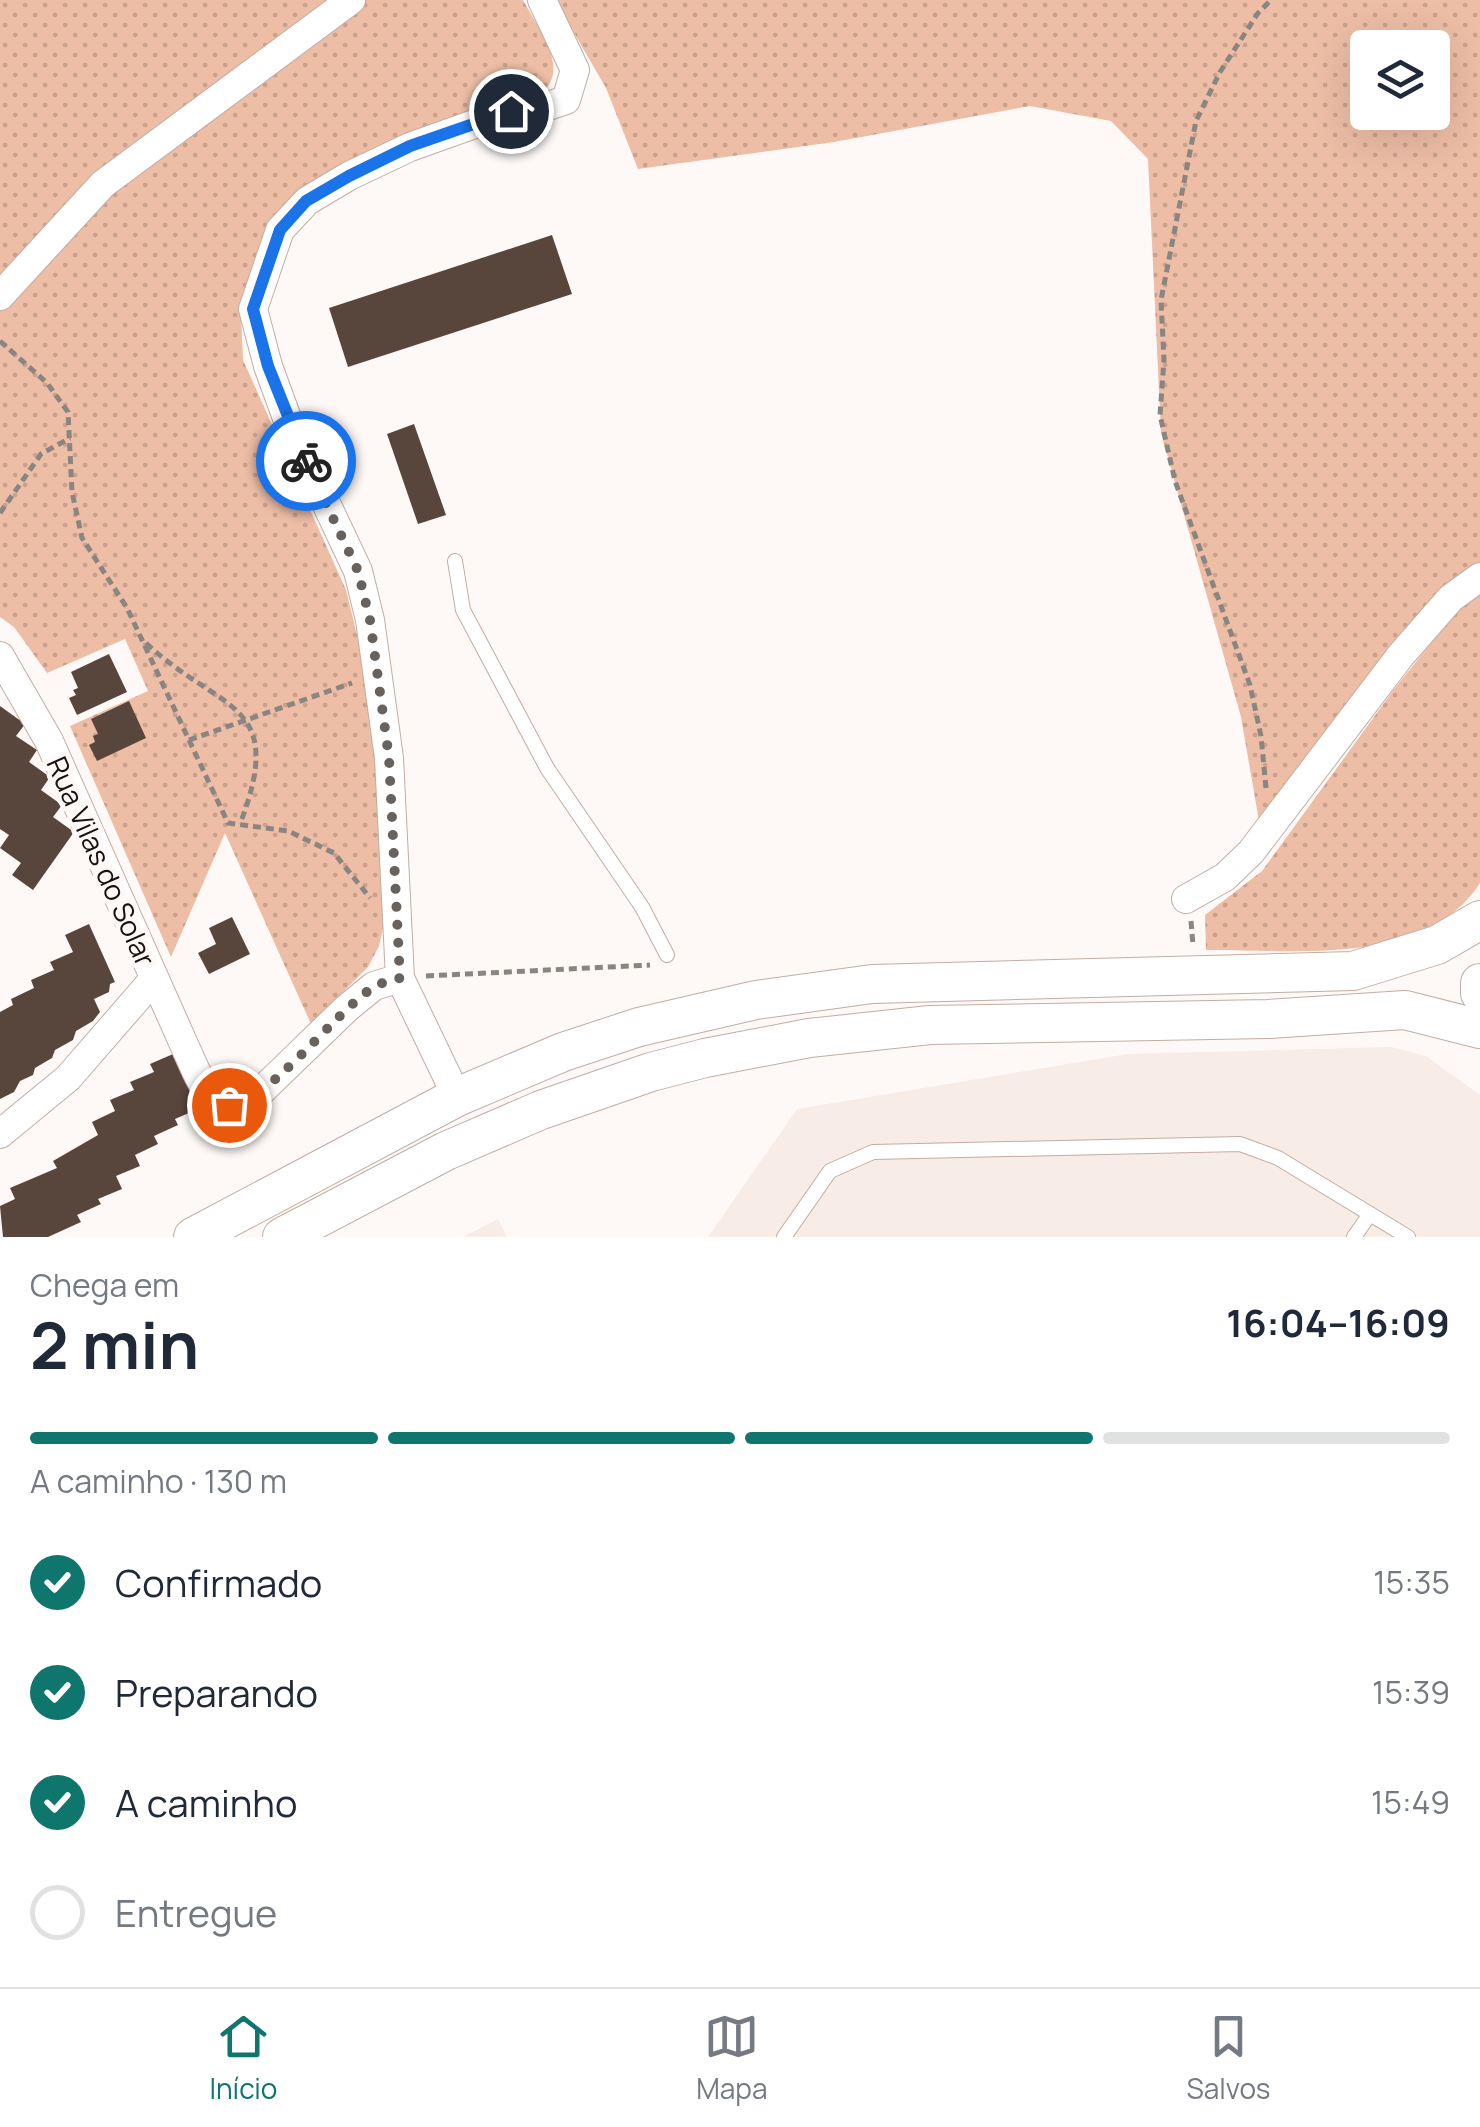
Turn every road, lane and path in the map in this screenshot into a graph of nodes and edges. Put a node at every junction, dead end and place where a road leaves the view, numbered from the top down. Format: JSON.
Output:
{"nodes":[{"id":1,"x":350,"y":0,"type":"edge"},
{"id":2,"x":542,"y":0,"type":"edge"},
{"id":3,"x":1270,"y":0,"type":"edge"},
{"id":4,"x":0,"y":296,"type":"edge"},
{"id":5,"x":0,"y":341,"type":"edge"},
{"id":6,"x":70,"y":438,"type":"junction"},
{"id":7,"x":0,"y":512,"type":"edge"},
{"id":8,"x":455,"y":561,"type":"dead end"},
{"id":9,"x":1480,"y":577,"type":"edge"},
{"id":10,"x":143,"y":640,"type":"junction"},
{"id":11,"x":0,"y":656,"type":"edge"},
{"id":12,"x":378,"y":674,"type":"junction"},
{"id":13,"x":248,"y":720,"type":"junction"},
{"id":14,"x":189,"y":740,"type":"junction"},
{"id":15,"x":1279,"y":816,"type":"junction"},
{"id":16,"x":240,"y":824,"type":"junction"},
{"id":17,"x":1186,"y":899,"type":"joint"},
{"id":18,"x":395,"y":910,"type":"junction"},
{"id":19,"x":1480,"y":920,"type":"edge"},
{"id":20,"x":667,"y":955,"type":"joint"},
{"id":21,"x":1196,"y":976,"type":"junction"},
{"id":22,"x":400,"y":978,"type":"junction"},
{"id":23,"x":154,"y":979,"type":"junction"},
{"id":24,"x":1480,"y":983,"type":"edge"},
{"id":25,"x":1480,"y":993,"type":"edge"},
{"id":26,"x":1480,"y":1029,"type":"edge"},
{"id":27,"x":457,"y":1096,"type":"junction"},
{"id":28,"x":0,"y":1134,"type":"edge"},
{"id":29,"x":1370,"y":1214,"type":"junction"},
{"id":30,"x":1402,"y":1234,"type":"edge"},
{"id":31,"x":193,"y":1237,"type":"edge"},
{"id":32,"x":282,"y":1237,"type":"edge"},
{"id":33,"x":784,"y":1237,"type":"edge"},
{"id":34,"x":1354,"y":1237,"type":"edge"}],
"edges":[{"from":1,"to":4,"type":"street"},
{"from":2,"to":12,"type":"street"},
{"from":3,"to":15,"type":"path"},
{"from":5,"to":6,"type":"path"},
{"from":6,"to":7,"type":"path"},
{"from":6,"to":10,"type":"path"},
{"from":8,"to":20,"type":"lane"},
{"from":9,"to":15,"type":"street"},
{"from":10,"to":13,"type":"path"},
{"from":10,"to":14,"type":"path"},
{"from":11,"to":23,"type":"street","name":"Rua Vilas do Solar"},
{"from":12,"to":13,"type":"path"},
{"from":12,"to":18,"type":"street"},
{"from":13,"to":14,"type":"path"},
{"from":13,"to":16,"type":"path"},
{"from":14,"to":16,"type":"path"},
{"from":15,"to":17,"type":"street"},
{"from":16,"to":18,"type":"path"},
{"from":17,"to":21,"type":"path"},
{"from":18,"to":22,"type":"street"},
{"from":19,"to":21,"type":"main road"},
{"from":20,"to":22,"type":"path"},
{"from":21,"to":27,"type":"main road"},
{"from":22,"to":23,"type":"street"},
{"from":22,"to":27,"type":"street"},
{"from":23,"to":28,"type":"street","name":"Rua Vilas do Solar"},
{"from":24,"to":25,"type":"main road"},
{"from":26,"to":32,"type":"main road"},
{"from":27,"to":31,"type":"main road"},
{"from":29,"to":30,"type":"lane"},
{"from":29,"to":33,"type":"lane"},
{"from":29,"to":34,"type":"lane"}]}
